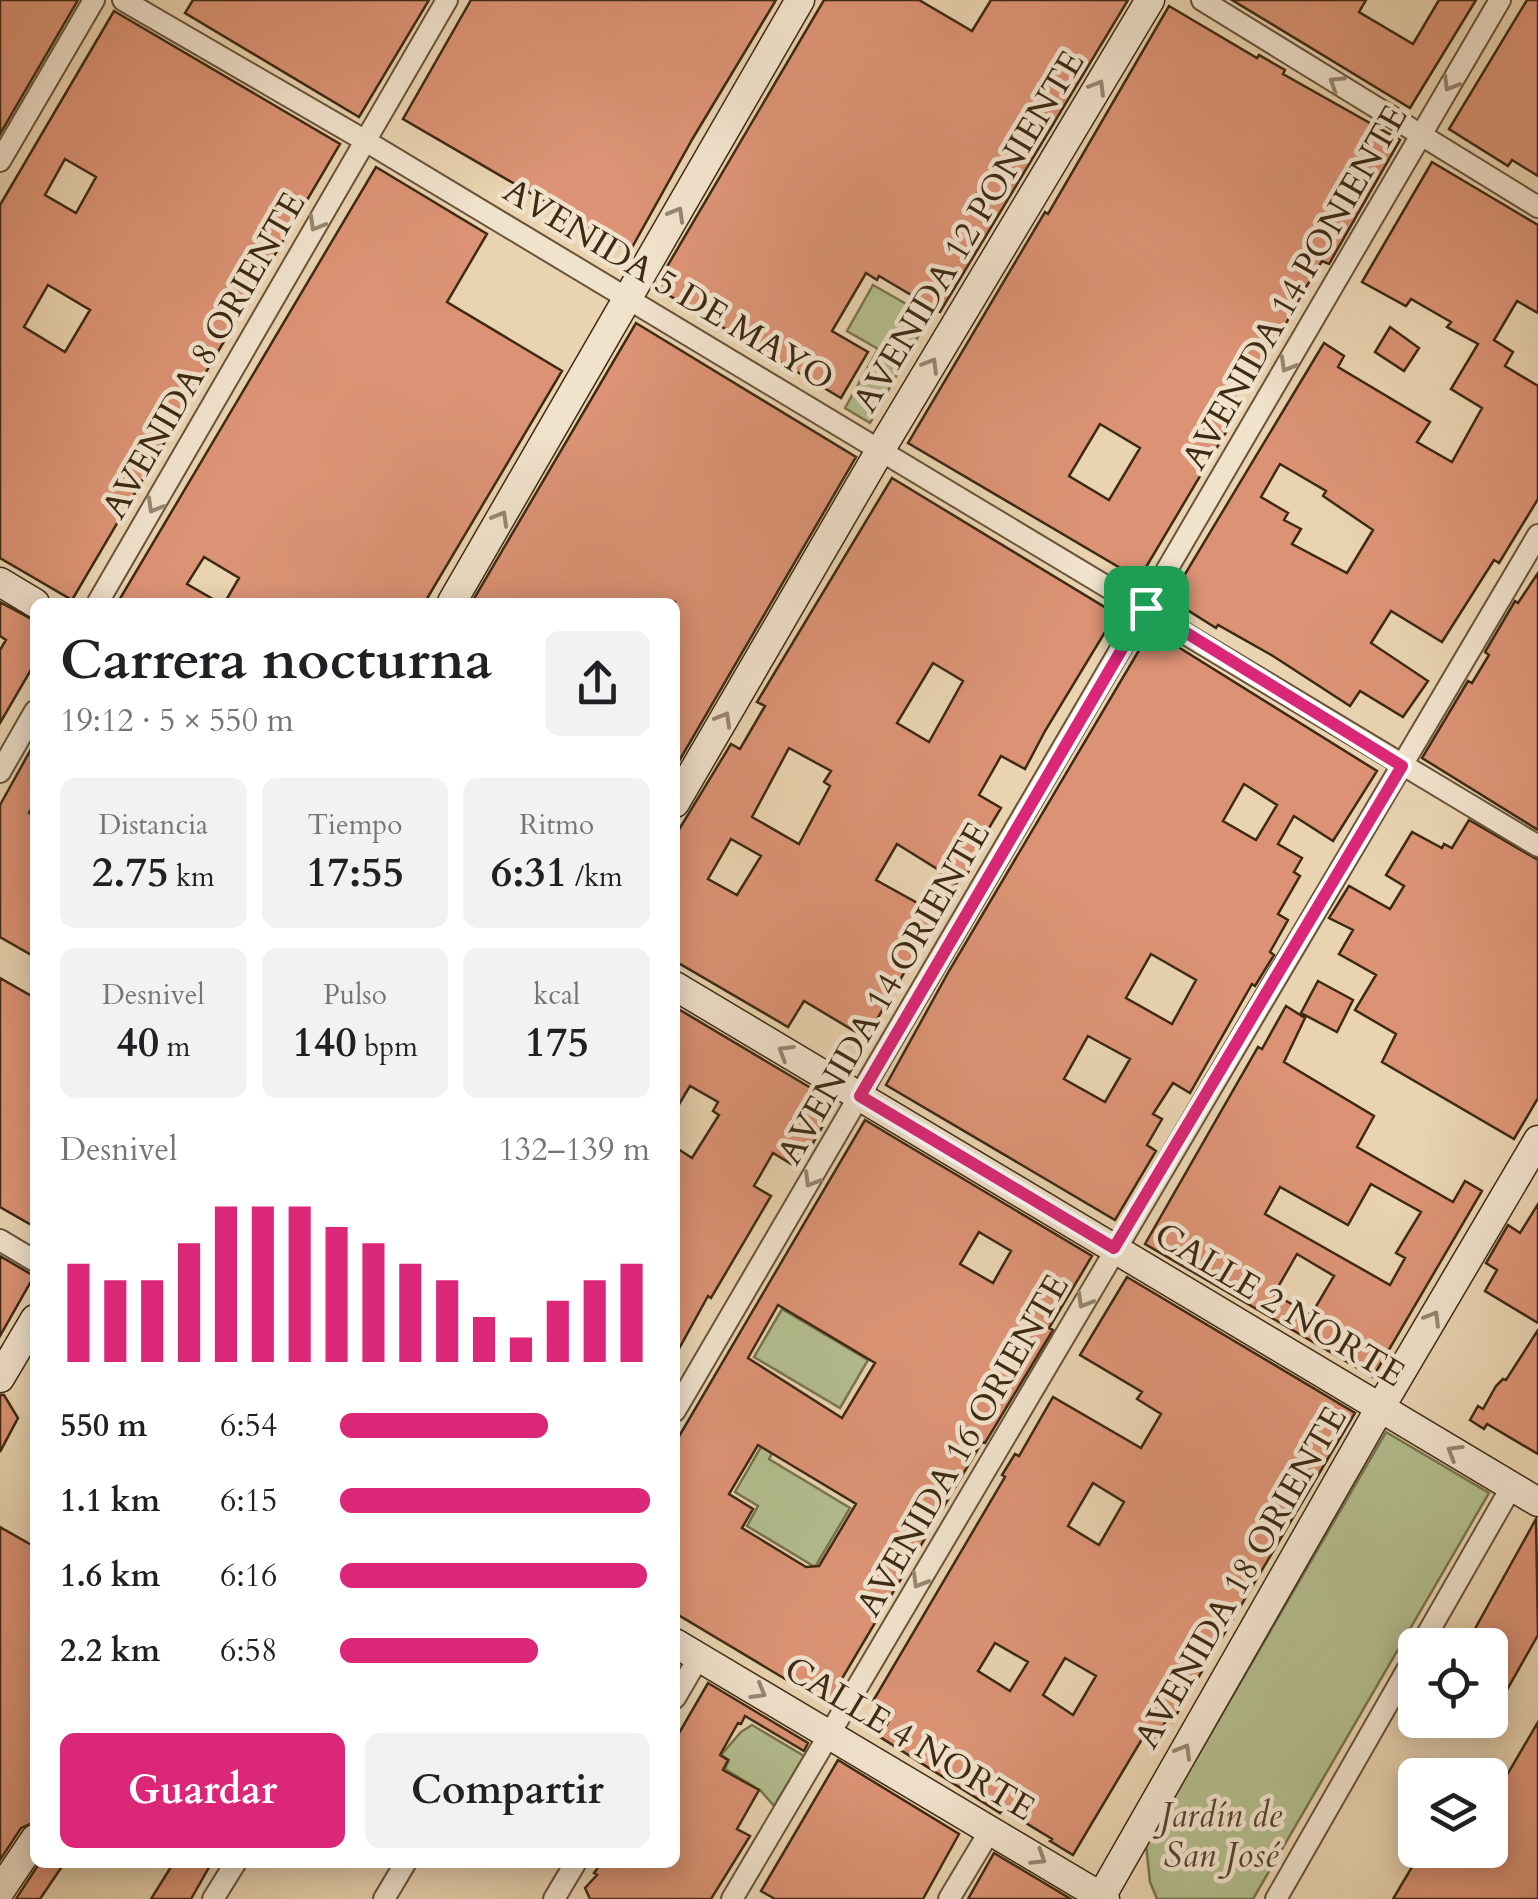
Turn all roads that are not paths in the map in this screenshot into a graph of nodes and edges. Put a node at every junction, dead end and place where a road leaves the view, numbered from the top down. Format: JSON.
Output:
{"nodes":[{"id":1,"x":94,"y":0,"type":"edge"},
{"id":2,"x":124,"y":0,"type":"edge"},
{"id":3,"x":448,"y":0,"type":"edge"},
{"id":4,"x":800,"y":0,"type":"edge"},
{"id":5,"x":1150,"y":0,"type":"edge"},
{"id":6,"x":1202,"y":0,"type":"edge"},
{"id":7,"x":1500,"y":0,"type":"edge"},
{"id":8,"x":1419,"y":134,"type":"junction"},
{"id":9,"x":364,"y":140,"type":"junction"},
{"id":10,"x":0,"y":161,"type":"edge"},
{"id":11,"x":1538,"y":208,"type":"edge"},
{"id":12,"x":629,"y":298,"type":"junction"},
{"id":13,"x":881,"y":449,"type":"junction"},
{"id":14,"x":1538,"y":535,"type":"edge"},
{"id":15,"x":0,"y":582,"type":"edge"},
{"id":16,"x":100,"y":598,"type":"edge"},
{"id":17,"x":454,"y":598,"type":"edge"},
{"id":18,"x":30,"y":600,"type":"edge"},
{"id":19,"x":1146,"y":608,"type":"junction"},
{"id":20,"x":30,"y":720,"type":"edge"},
{"id":21,"x":1402,"y":766,"type":"junction"},
{"id":22,"x":0,"y":772,"type":"edge"},
{"id":23,"x":680,"y":794,"type":"edge"},
{"id":24,"x":1538,"y":846,"type":"edge"},
{"id":25,"x":680,"y":989,"type":"edge"},
{"id":26,"x":860,"y":1096,"type":"junction"},
{"id":27,"x":1538,"y":1140,"type":"edge"},
{"id":28,"x":0,"y":1240,"type":"edge"},
{"id":29,"x":1114,"y":1248,"type":"junction"},
{"id":30,"x":30,"y":1258,"type":"edge"},
{"id":31,"x":30,"y":1327,"type":"edge"},
{"id":32,"x":0,"y":1378,"type":"edge"},
{"id":33,"x":680,"y":1402,"type":"edge"},
{"id":34,"x":1380,"y":1408,"type":"junction"},
{"id":35,"x":1512,"y":1486,"type":"junction"},
{"id":36,"x":1538,"y":1502,"type":"edge"},
{"id":37,"x":1431,"y":1628,"type":"edge"},
{"id":38,"x":687,"y":1650,"type":"edge"},
{"id":39,"x":680,"y":1678,"type":"edge"},
{"id":40,"x":1398,"y":1686,"type":"edge"},
{"id":41,"x":830,"y":1733,"type":"junction"},
{"id":42,"x":991,"y":1829,"type":"junction"},
{"id":43,"x":30,"y":1846,"type":"edge"},
{"id":44,"x":232,"y":1868,"type":"edge"},
{"id":45,"x":402,"y":1868,"type":"edge"},
{"id":46,"x":572,"y":1868,"type":"edge"},
{"id":47,"x":0,"y":1891,"type":"edge"},
{"id":48,"x":1103,"y":1898,"type":"edge"},
{"id":49,"x":213,"y":1899,"type":"edge"},
{"id":50,"x":384,"y":1899,"type":"edge"},
{"id":51,"x":554,"y":1899,"type":"edge"},
{"id":52,"x":732,"y":1899,"type":"edge"},
{"id":53,"x":949,"y":1899,"type":"edge"},
{"id":54,"x":1276,"y":1899,"type":"edge"}],
"edges":[{"from":1,"to":10,"type":"street"},
{"from":2,"to":9,"type":"street","name":"AVENIDA 5 DE MAYO"},
{"from":3,"to":9,"type":"street","name":"AVENIDA 8 ORIENTE"},
{"from":12,"to":4,"type":"street","one_way":true},
{"from":13,"to":5,"type":"street","name":"AVENIDA 12 PONIENTE","one_way":true},
{"from":8,"to":6,"type":"street","one_way":true},
{"from":7,"to":8,"type":"street","name":"AVENIDA 14 PONIENTE","one_way":true},
{"from":8,"to":11,"type":"street"},
{"from":8,"to":19,"type":"street","name":"AVENIDA 14 PONIENTE","one_way":true},
{"from":9,"to":12,"type":"street","name":"AVENIDA 5 DE MAYO"},
{"from":9,"to":16,"type":"street","name":"AVENIDA 8 ORIENTE","one_way":true},
{"from":12,"to":13,"type":"street","name":"AVENIDA 5 DE MAYO"},
{"from":17,"to":12,"type":"street","one_way":true},
{"from":13,"to":19,"type":"street","name":"AVENIDA 5 DE MAYO"},
{"from":23,"to":13,"type":"street","name":"AVENIDA 12 PONIENTE","one_way":true},
{"from":14,"to":21,"type":"street","name":"AVENIDA 16 ORIENTE"},
{"from":15,"to":18,"type":"street"},
{"from":19,"to":21,"type":"street","name":"AVENIDA 5 DE MAYO"},
{"from":19,"to":26,"type":"street","name":"AVENIDA 14 ORIENTE"},
{"from":20,"to":22,"type":"street"},
{"from":21,"to":24,"type":"street","name":"AVENIDA 5 DE MAYO"},
{"from":21,"to":29,"type":"street","name":"AVENIDA 16 ORIENTE"},
{"from":26,"to":25,"type":"street","name":"CALLE 2 NORTE","one_way":true},
{"from":26,"to":29,"type":"street","name":"CALLE 2 NORTE"},
{"from":26,"to":33,"type":"street","name":"AVENIDA 14 ORIENTE","one_way":true},
{"from":34,"to":27,"type":"street","name":"AVENIDA 18 ORIENTE","one_way":true},
{"from":28,"to":30,"type":"street"},
{"from":29,"to":34,"type":"street","name":"CALLE 2 NORTE"},
{"from":29,"to":41,"type":"street","name":"AVENIDA 16 ORIENTE","one_way":true},
{"from":31,"to":32,"type":"street"},
{"from":35,"to":34,"type":"street","name":"CALLE 2 NORTE","one_way":true},
{"from":48,"to":34,"type":"street","name":"AVENIDA 18 ORIENTE","one_way":true},
{"from":35,"to":36,"type":"street","name":"CALLE 2 NORTE"},
{"from":35,"to":37,"type":"street"},
{"from":38,"to":39,"type":"street"},
{"from":38,"to":41,"type":"street","name":"CALLE 4 NORTE","one_way":true},
{"from":40,"to":54,"type":"street"},
{"from":41,"to":42,"type":"street","name":"CALLE 4 NORTE"},
{"from":41,"to":52,"type":"street","name":"AVENIDA 16 ORIENTE"},
{"from":42,"to":48,"type":"street","name":"CALLE 4 NORTE","one_way":true},
{"from":42,"to":53,"type":"street"},
{"from":43,"to":47,"type":"street"},
{"from":44,"to":49,"type":"street"},
{"from":45,"to":50,"type":"street"},
{"from":46,"to":51,"type":"street"}]}
